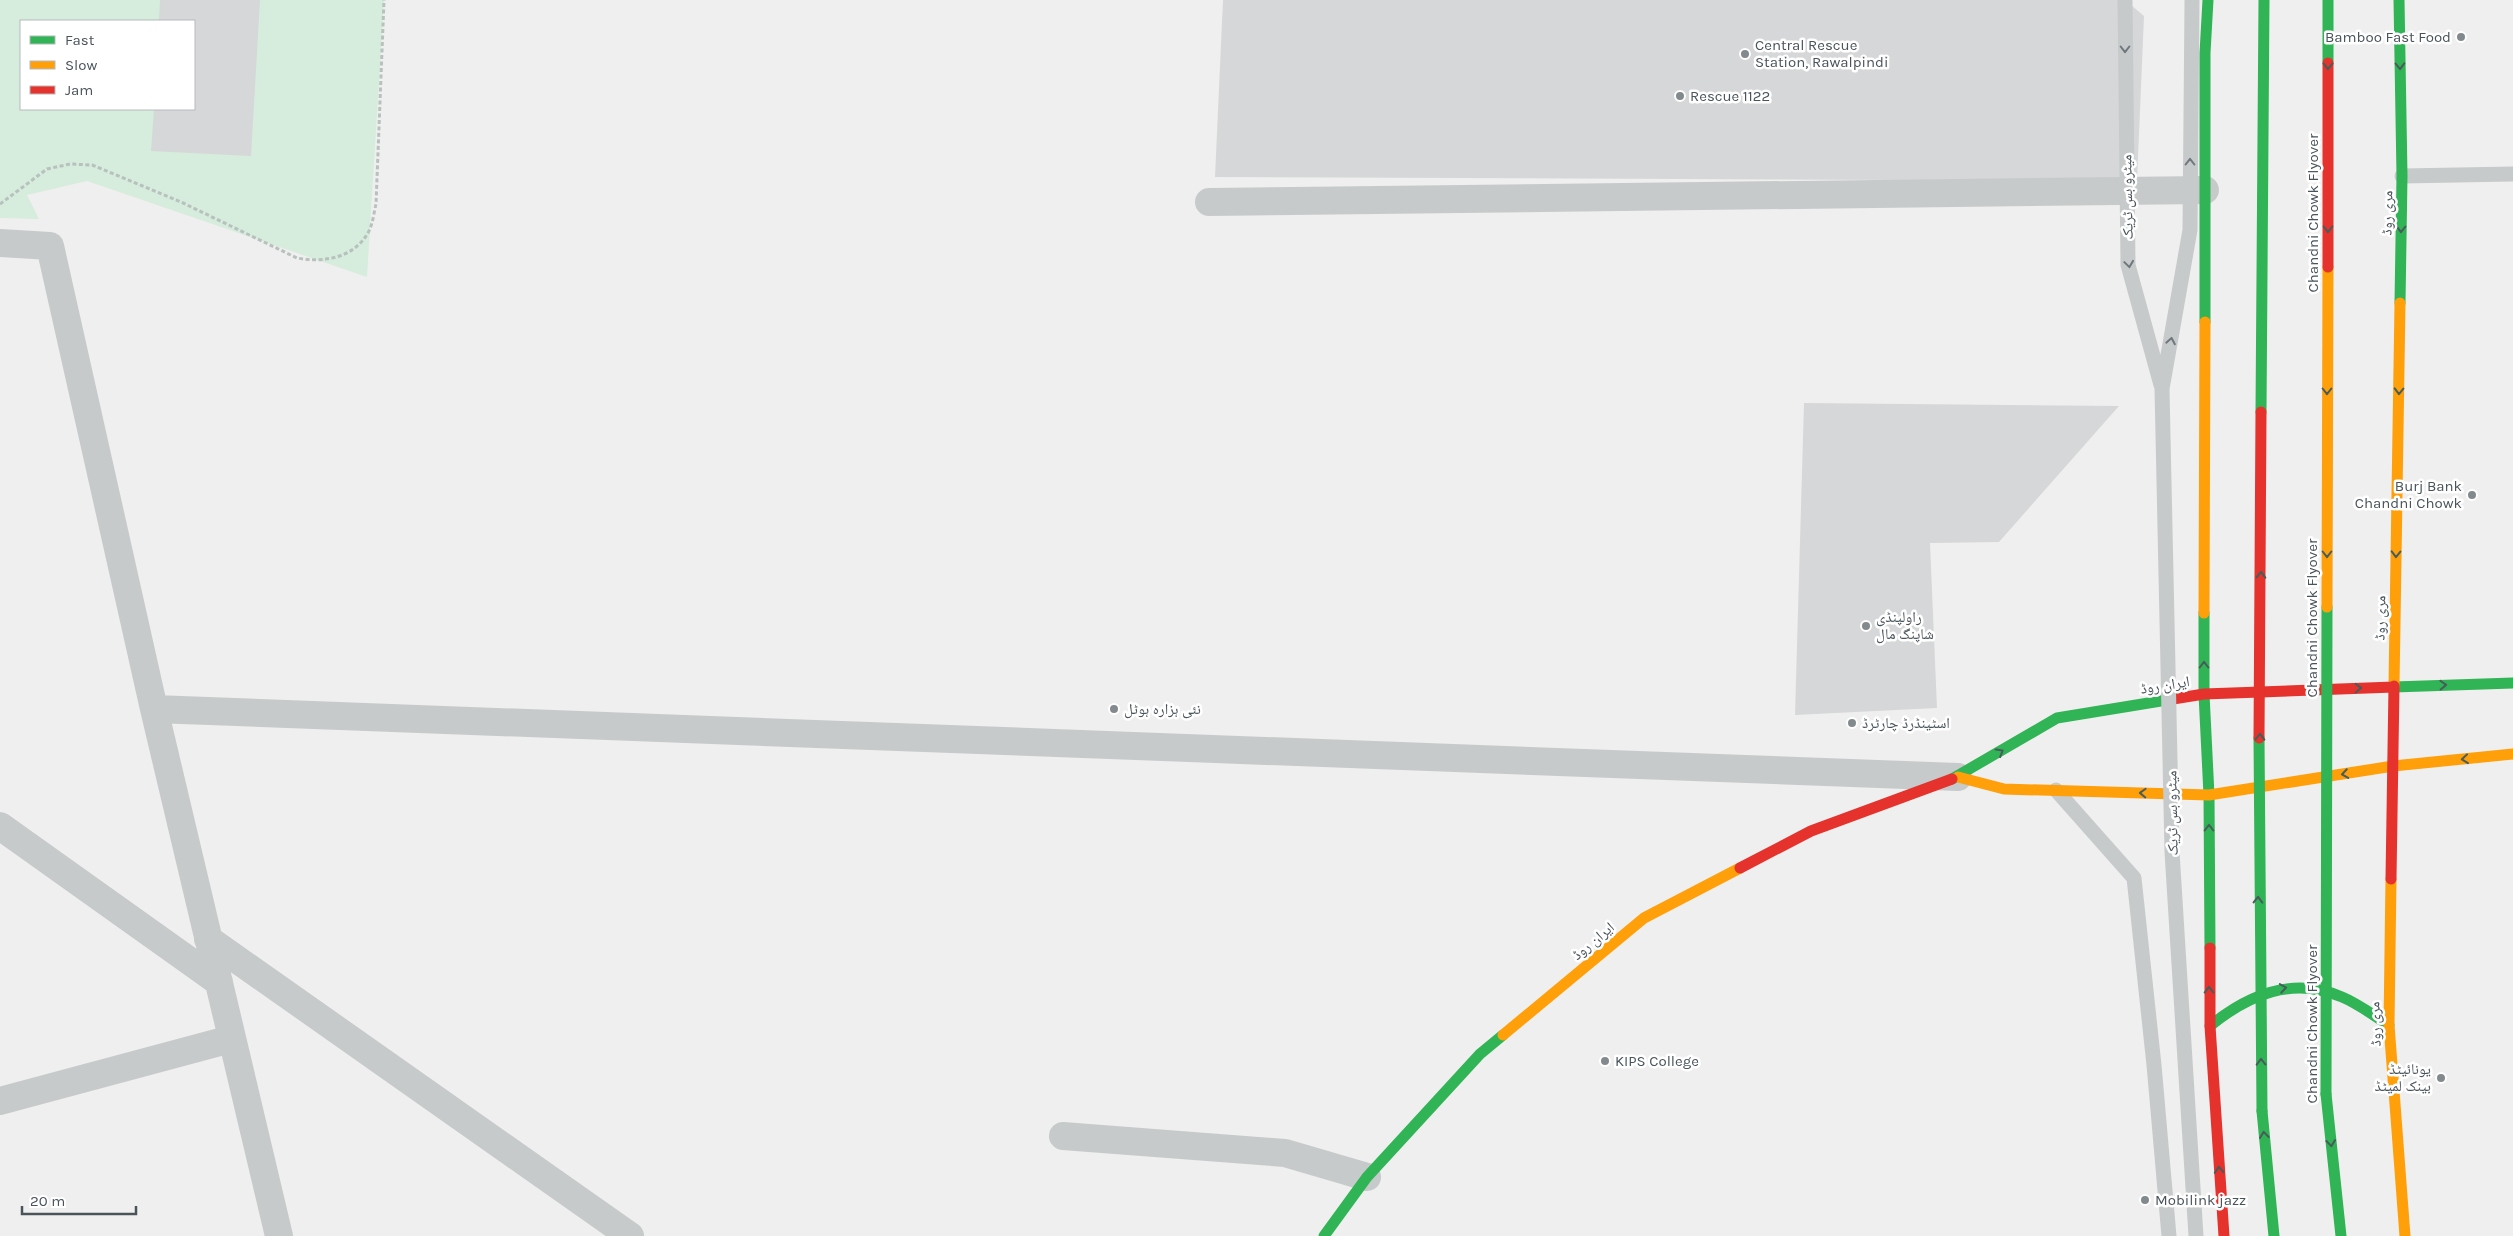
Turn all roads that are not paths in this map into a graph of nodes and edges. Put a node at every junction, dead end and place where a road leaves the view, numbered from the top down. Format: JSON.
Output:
{"nodes":[{"id":1,"x":2125,"y":0,"type":"edge"},
{"id":2,"x":2188,"y":0,"type":"edge"},
{"id":3,"x":2192,"y":0,"type":"edge"},
{"id":4,"x":2208,"y":0,"type":"edge"},
{"id":5,"x":2264,"y":0,"type":"edge"},
{"id":6,"x":2328,"y":0,"type":"edge"},
{"id":7,"x":2399,"y":0,"type":"edge"},
{"id":8,"x":2205,"y":53,"type":"junction"},
{"id":9,"x":2513,"y":174,"type":"edge"},
{"id":10,"x":2402,"y":176,"type":"junction"},
{"id":11,"x":2205,"y":190,"type":"junction"},
{"id":12,"x":1209,"y":202,"type":"dead end"},
{"id":13,"x":0,"y":243,"type":"edge"},
{"id":14,"x":2162,"y":389,"type":"junction"},
{"id":15,"x":2513,"y":683,"type":"edge"},
{"id":16,"x":2394,"y":687,"type":"junction"},
{"id":17,"x":2204,"y":694,"type":"junction"},
{"id":18,"x":154,"y":709,"type":"junction"},
{"id":19,"x":2513,"y":754,"type":"edge"},
{"id":20,"x":2393,"y":766,"type":"junction"},
{"id":21,"x":1958,"y":777,"type":"junction"},
{"id":22,"x":2056,"y":790,"type":"junction"},
{"id":23,"x":2209,"y":795,"type":"junction"},
{"id":24,"x":0,"y":826,"type":"edge"},
{"id":25,"x":208,"y":939,"type":"junction"},
{"id":26,"x":219,"y":982,"type":"junction"},
{"id":27,"x":2389,"y":1025,"type":"junction"},
{"id":28,"x":2210,"y":1026,"type":"junction"},
{"id":29,"x":231,"y":1038,"type":"junction"},
{"id":30,"x":0,"y":1101,"type":"edge"},
{"id":31,"x":1063,"y":1136,"type":"dead end"},
{"id":32,"x":1367,"y":1177,"type":"junction"},
{"id":33,"x":278,"y":1236,"type":"edge"},
{"id":34,"x":630,"y":1236,"type":"edge"},
{"id":35,"x":1324,"y":1236,"type":"edge"},
{"id":36,"x":2169,"y":1236,"type":"edge"},
{"id":37,"x":2196,"y":1236,"type":"edge"},
{"id":38,"x":2224,"y":1236,"type":"edge"},
{"id":39,"x":2274,"y":1236,"type":"edge"},
{"id":40,"x":2341,"y":1236,"type":"edge"},
{"id":41,"x":2406,"y":1236,"type":"edge"}],
"edges":[{"from":1,"to":14,"type":"lane","name":"میٹرو بس ٹریک","one_way":true,"bridge":true},
{"from":2,"to":8,"type":"main road"},
{"from":14,"to":3,"type":"lane","name":"میٹرو بس ٹریک","one_way":true,"bridge":true},
{"from":4,"to":8,"type":"main road"},
{"from":39,"to":5,"type":"main road","one_way":true,"bridge":true},
{"from":6,"to":40,"type":"main road","name":"Chandni Chowk Flyover","one_way":true,"bridge":true},
{"from":7,"to":10,"type":"main road","name":"مری روڈ","one_way":true},
{"from":8,"to":11,"type":"main road"},
{"from":9,"to":10,"type":"lane"},
{"from":10,"to":16,"type":"main road","name":"مری روڈ","one_way":true},
{"from":11,"to":12,"type":"street"},
{"from":17,"to":11,"type":"main road","one_way":true},
{"from":13,"to":18,"type":"street"},
{"from":14,"to":37,"type":"lane","name":"میٹرو بس ٹریک","bridge":true},
{"from":16,"to":15,"type":"main road","name":"ایران روڈ","one_way":true},
{"from":17,"to":16,"type":"main road","name":"ایران روڈ","one_way":true},
{"from":16,"to":20,"type":"main road","name":"مری روڈ"},
{"from":21,"to":17,"type":"main road","name":"ایران روڈ","one_way":true},
{"from":17,"to":23,"type":"main road"},
{"from":18,"to":21,"type":"street"},
{"from":18,"to":25,"type":"street"},
{"from":19,"to":20,"type":"main road","one_way":true},
{"from":20,"to":23,"type":"main road","one_way":true},
{"from":20,"to":27,"type":"main road","name":"مری روڈ"},
{"from":21,"to":22,"type":"main road"},
{"from":21,"to":32,"type":"main road","name":"ایران روڈ"},
{"from":23,"to":22,"type":"main road","one_way":true},
{"from":22,"to":36,"type":"lane"},
{"from":28,"to":23,"type":"main road","one_way":true},
{"from":24,"to":26,"type":"street"},
{"from":25,"to":26,"type":"street"},
{"from":25,"to":34,"type":"street"},
{"from":26,"to":29,"type":"street"},
{"from":28,"to":27,"type":"main road","one_way":true},
{"from":27,"to":41,"type":"main road","name":"مری روڈ"},
{"from":38,"to":28,"type":"main road","one_way":true},
{"from":29,"to":30,"type":"street"},
{"from":29,"to":33,"type":"street"},
{"from":31,"to":32,"type":"street"},
{"from":32,"to":35,"type":"main road","name":"ایران روڈ"}]}
